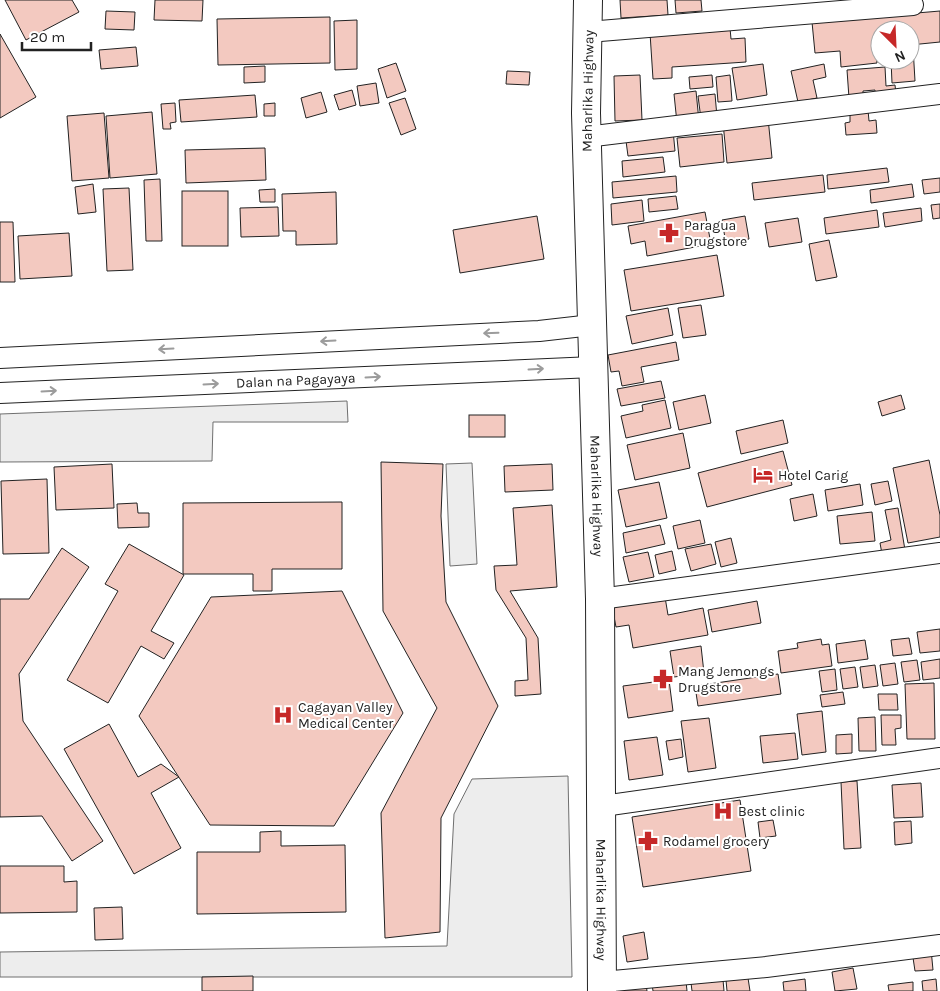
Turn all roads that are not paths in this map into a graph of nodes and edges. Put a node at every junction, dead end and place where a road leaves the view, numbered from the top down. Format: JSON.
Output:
{"nodes":[{"id":1,"x":588,"y":0,"type":"edge"},
{"id":2,"x":912,"y":5,"type":"dead end"},
{"id":3,"x":588,"y":32,"type":"junction"},
{"id":4,"x":940,"y":94,"type":"edge"},
{"id":5,"x":586,"y":137,"type":"junction"},
{"id":6,"x":592,"y":326,"type":"junction"},
{"id":7,"x":0,"y":358,"type":"edge"},
{"id":8,"x":593,"y":367,"type":"junction"},
{"id":9,"x":0,"y":393,"type":"edge"},
{"id":10,"x":940,"y":553,"type":"edge"},
{"id":11,"x":600,"y":599,"type":"junction"},
{"id":12,"x":940,"y":758,"type":"edge"},
{"id":13,"x":603,"y":806,"type":"junction"},
{"id":14,"x":940,"y":945,"type":"edge"},
{"id":15,"x":602,"y":987,"type":"edge"}],
"edges":[{"from":1,"to":3,"type":"highway","name":"Maharlika Highway"},
{"from":2,"to":3,"type":"street"},
{"from":3,"to":5,"type":"highway","name":"Maharlika Highway"},
{"from":4,"to":5,"type":"street"},
{"from":5,"to":6,"type":"highway","name":"Maharlika Highway"},
{"from":6,"to":7,"type":"street","one_way":true},
{"from":6,"to":8,"type":"highway","name":"Maharlika Highway"},
{"from":9,"to":8,"type":"street","name":"Dalan na Pagayaya","one_way":true},
{"from":8,"to":11,"type":"highway","name":"Maharlika Highway"},
{"from":10,"to":11,"type":"street"},
{"from":11,"to":13,"type":"highway","name":"Maharlika Highway"},
{"from":12,"to":13,"type":"street"},
{"from":13,"to":15,"type":"highway","name":"Maharlika Highway"},
{"from":14,"to":15,"type":"street"}]}
